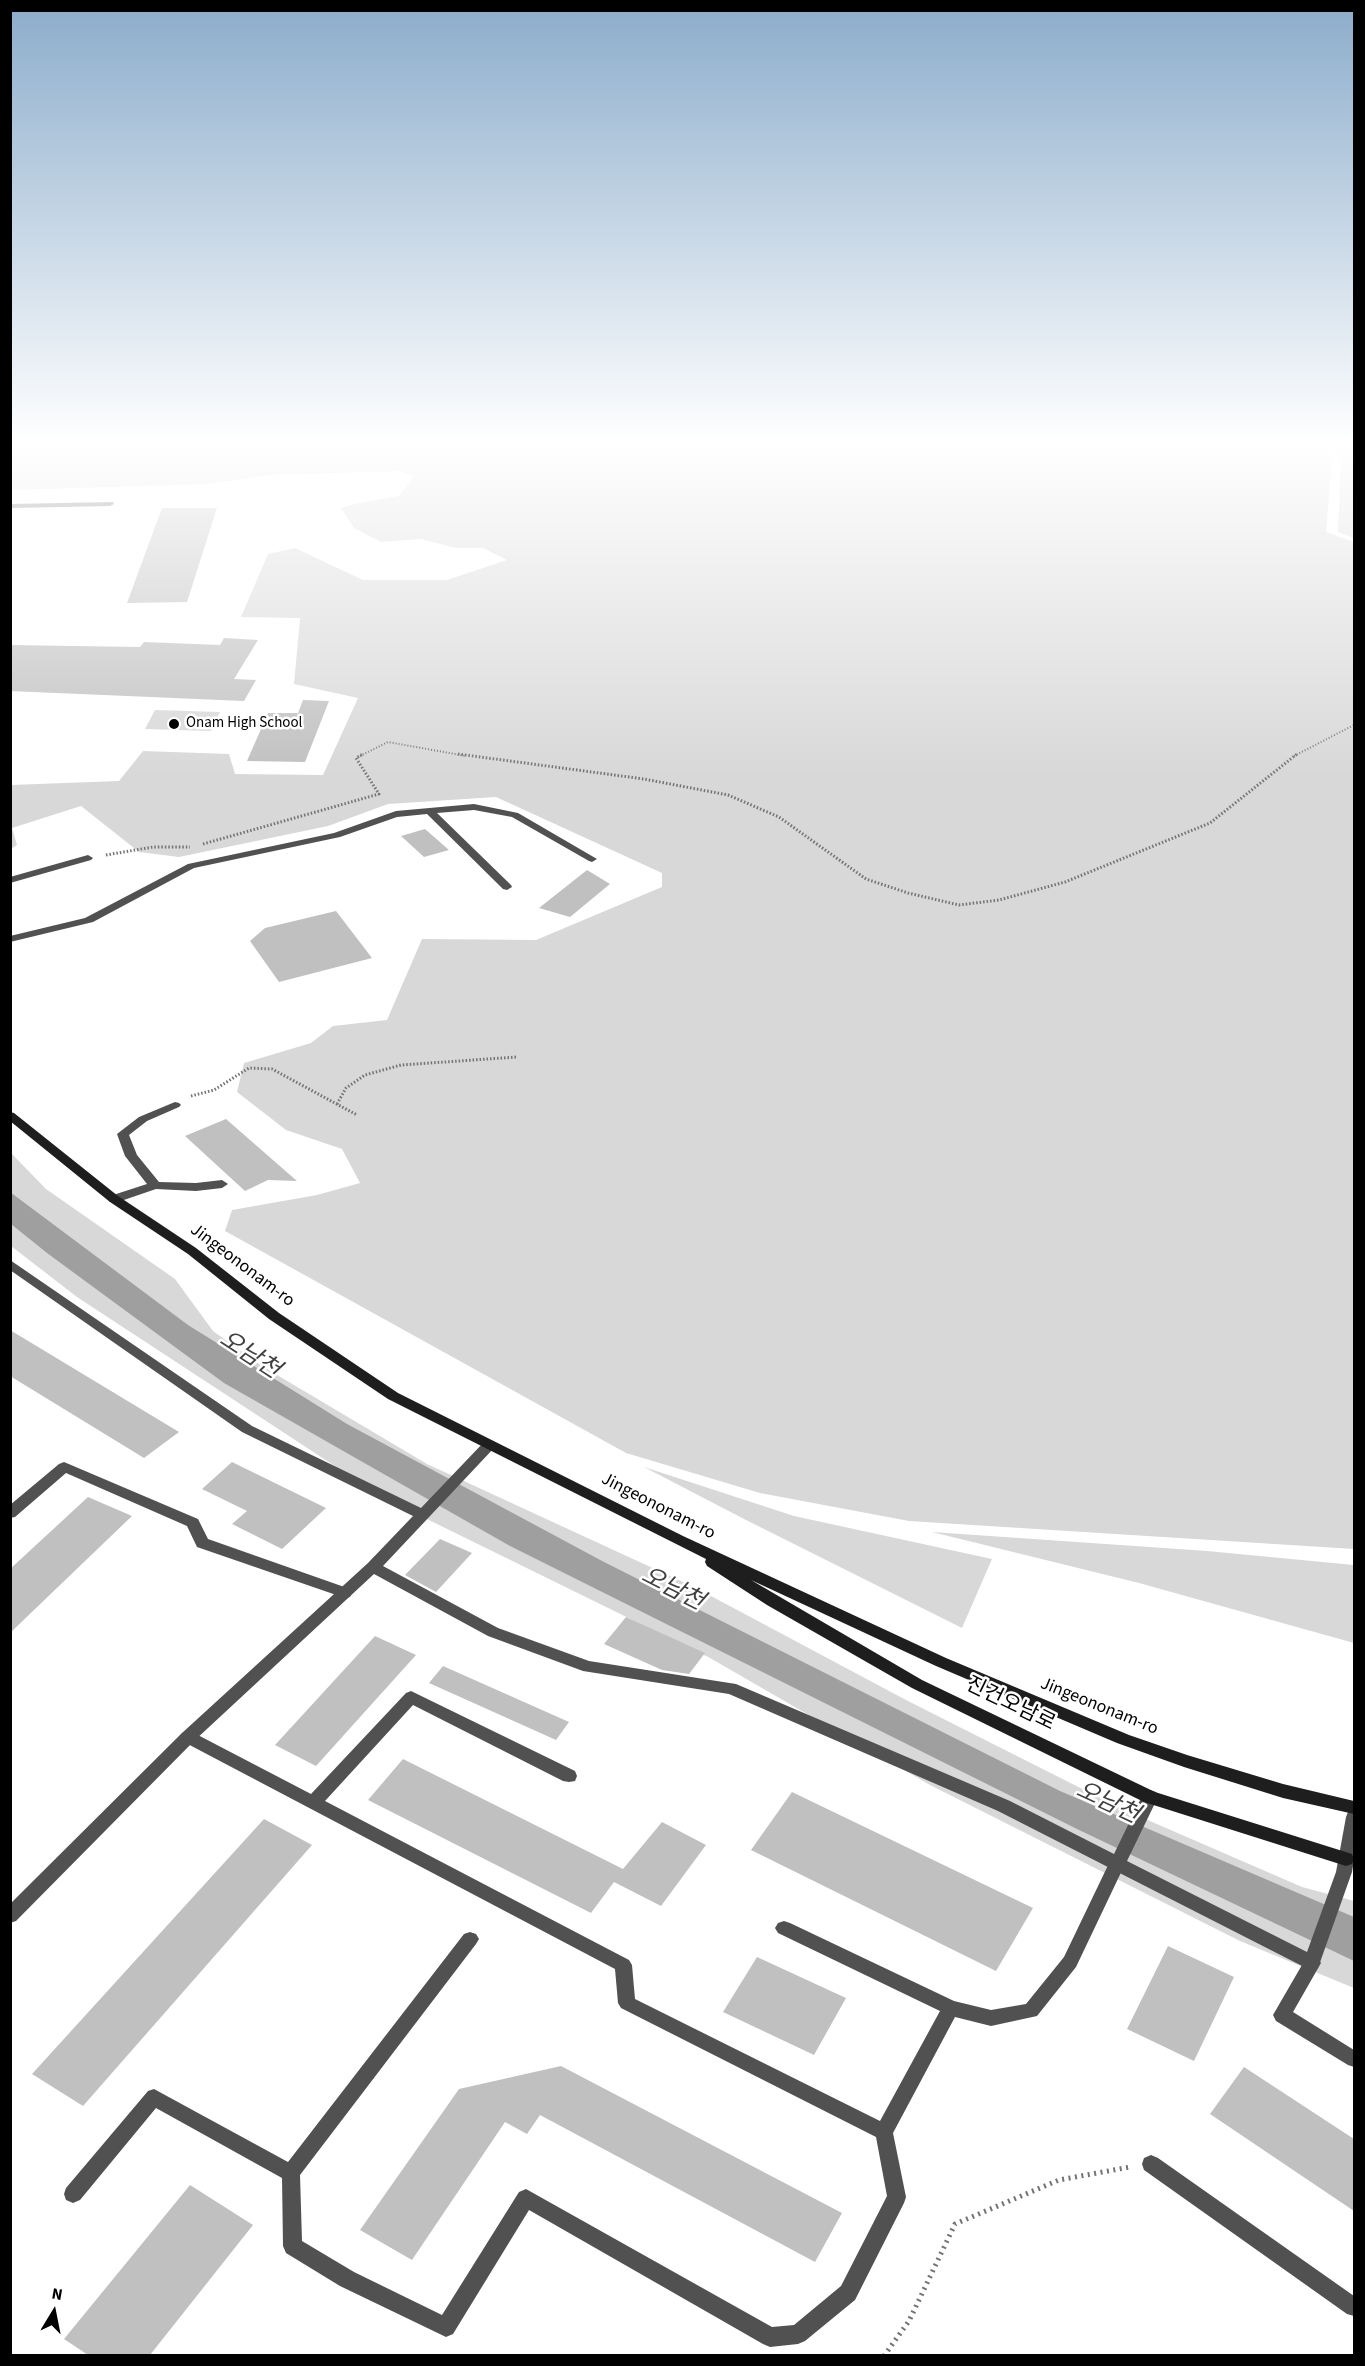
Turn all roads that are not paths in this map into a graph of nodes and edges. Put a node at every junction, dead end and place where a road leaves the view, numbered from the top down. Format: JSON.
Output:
{"nodes":[{"id":1,"x":429,"y":811,"type":"junction"},
{"id":2,"x":88,"y":858,"type":"road end"},
{"id":3,"x":592,"y":858,"type":"dead end"},
{"id":4,"x":10,"y":880,"type":"edge"},
{"id":5,"x":507,"y":887,"type":"dead end"},
{"id":6,"x":10,"y":939,"type":"edge"},
{"id":7,"x":175,"y":1105,"type":"road end"},
{"id":8,"x":10,"y":1115,"type":"edge"},
{"id":9,"x":222,"y":1184,"type":"dead end"},
{"id":10,"x":155,"y":1185,"type":"junction"},
{"id":11,"x":114,"y":1199,"type":"junction"},
{"id":12,"x":10,"y":1264,"type":"edge"},
{"id":13,"x":489,"y":1445,"type":"junction"},
{"id":14,"x":426,"y":1510,"type":"junction"},
{"id":15,"x":10,"y":1513,"type":"edge"},
{"id":16,"x":678,"y":1540,"type":"junction"},
{"id":17,"x":373,"y":1567,"type":"junction"},
{"id":18,"x":345,"y":1593,"type":"junction"},
{"id":19,"x":188,"y":1737,"type":"junction"},
{"id":20,"x":569,"y":1776,"type":"dead end"},
{"id":21,"x":1150,"y":1800,"type":"junction"},
{"id":22,"x":313,"y":1803,"type":"junction"},
{"id":23,"x":1354,"y":1807,"type":"edge"},
{"id":24,"x":1354,"y":1817,"type":"edge"},
{"id":25,"x":1118,"y":1862,"type":"junction"},
{"id":26,"x":1345,"y":1866,"type":"junction"},
{"id":27,"x":10,"y":1916,"type":"edge"},
{"id":28,"x":784,"y":1928,"type":"dead end"},
{"id":29,"x":470,"y":1939,"type":"dead end"},
{"id":30,"x":1312,"y":1963,"type":"junction"},
{"id":31,"x":951,"y":2008,"type":"junction"},
{"id":32,"x":1354,"y":2059,"type":"edge"},
{"id":33,"x":884,"y":2132,"type":"junction"},
{"id":34,"x":1151,"y":2164,"type":"road end"},
{"id":35,"x":291,"y":2173,"type":"junction"},
{"id":36,"x":73,"y":2194,"type":"dead end"},
{"id":37,"x":1354,"y":2307,"type":"edge"}],
"edges":[{"from":1,"to":3,"type":"street"},
{"from":1,"to":5,"type":"street"},
{"from":1,"to":6,"type":"street"},
{"from":2,"to":4,"type":"street"},
{"from":7,"to":10,"type":"street"},
{"from":8,"to":11,"type":"main road","name":"Jingeononam-ro"},
{"from":9,"to":10,"type":"street"},
{"from":10,"to":11,"type":"street"},
{"from":11,"to":13,"type":"main road","name":"Jingeononam-ro"},
{"from":12,"to":14,"type":"street"},
{"from":13,"to":14,"type":"street"},
{"from":13,"to":16,"type":"main road","name":"Jingeononam-ro"},
{"from":14,"to":17,"type":"street"},
{"from":15,"to":18,"type":"street"},
{"from":16,"to":21,"type":"main road","name":"진건오남로"},
{"from":16,"to":23,"type":"main road","name":"Jingeononam-ro"},
{"from":17,"to":18,"type":"street"},
{"from":17,"to":25,"type":"street"},
{"from":18,"to":19,"type":"street"},
{"from":19,"to":22,"type":"street"},
{"from":19,"to":27,"type":"street"},
{"from":20,"to":22,"type":"street"},
{"from":21,"to":25,"type":"street"},
{"from":21,"to":26,"type":"main road","name":"진건오남로"},
{"from":22,"to":33,"type":"street"},
{"from":24,"to":26,"type":"street"},
{"from":25,"to":30,"type":"street"},
{"from":25,"to":31,"type":"street"},
{"from":26,"to":30,"type":"street"},
{"from":28,"to":31,"type":"street"},
{"from":29,"to":35,"type":"street"},
{"from":30,"to":32,"type":"street"},
{"from":31,"to":33,"type":"street"},
{"from":33,"to":35,"type":"street"},
{"from":34,"to":37,"type":"street"},
{"from":35,"to":36,"type":"street"}]}
